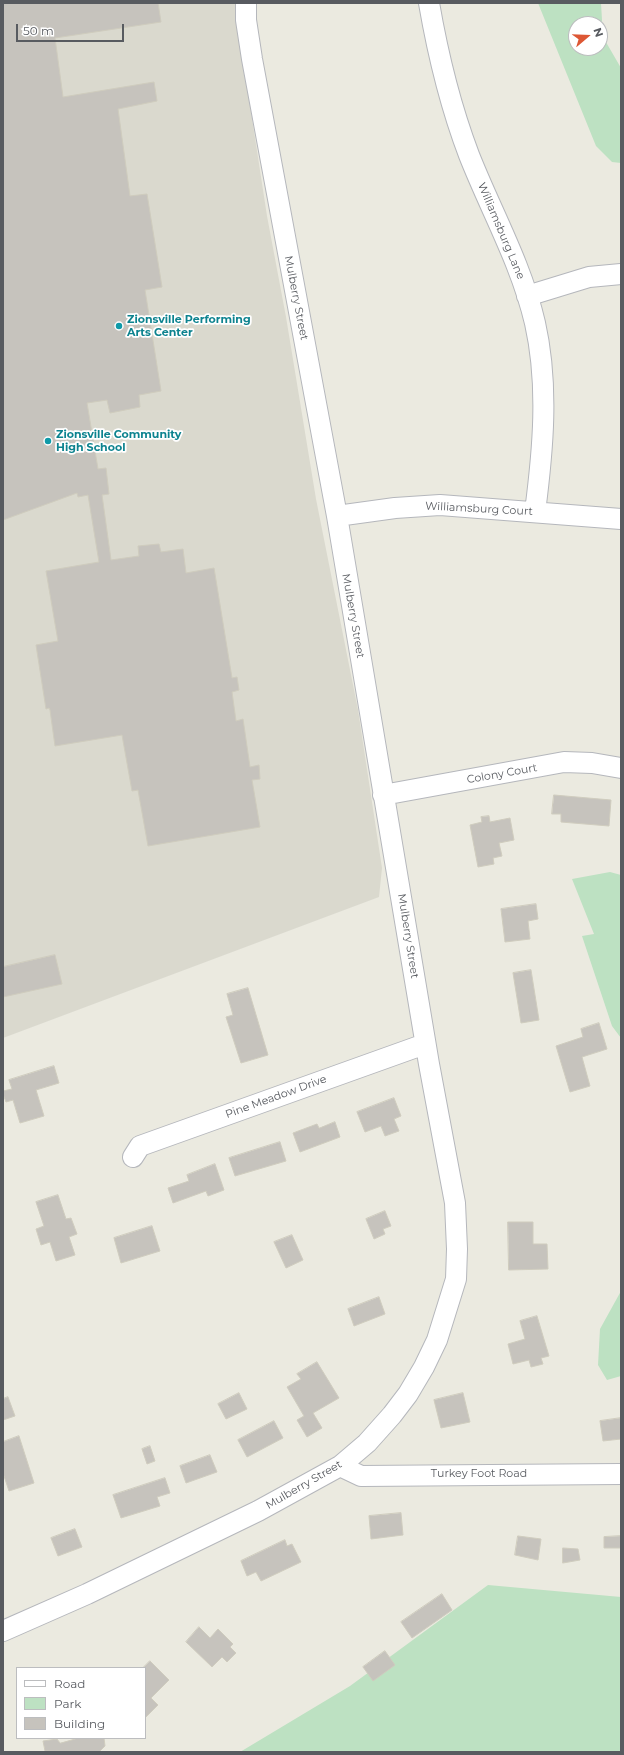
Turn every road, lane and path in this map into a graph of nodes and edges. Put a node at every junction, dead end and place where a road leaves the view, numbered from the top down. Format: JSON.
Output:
{"nodes":[{"id":1,"x":246,"y":3,"type":"edge"},
{"id":2,"x":429,"y":3,"type":"edge"},
{"id":3,"x":621,"y":274,"type":"edge"},
{"id":4,"x":527,"y":296,"type":"junction"},
{"id":5,"x":535,"y":512,"type":"junction"},
{"id":6,"x":337,"y":516,"type":"junction"},
{"id":7,"x":621,"y":520,"type":"edge"},
{"id":8,"x":621,"y":768,"type":"edge"},
{"id":9,"x":384,"y":795,"type":"junction"},
{"id":10,"x":425,"y":1044,"type":"junction"},
{"id":11,"x":132,"y":1157,"type":"dead end"},
{"id":12,"x":340,"y":1466,"type":"junction"},
{"id":13,"x":621,"y":1474,"type":"edge"},
{"id":14,"x":3,"y":1631,"type":"edge"}],
"edges":[{"from":1,"to":6,"type":"street","name":"Mulberry Street"},
{"from":2,"to":4,"type":"street","name":"Williamsburg Lane"},
{"from":3,"to":4,"type":"street"},
{"from":4,"to":5,"type":"street","name":"Williamsburg Lane"},
{"from":5,"to":6,"type":"street","name":"Williamsburg Court"},
{"from":5,"to":7,"type":"street","name":"Williamsburg Court"},
{"from":6,"to":9,"type":"street","name":"Mulberry Street"},
{"from":8,"to":9,"type":"street","name":"Colony Court"},
{"from":9,"to":10,"type":"street","name":"Mulberry Street"},
{"from":10,"to":11,"type":"street","name":"Pine Meadow Drive"},
{"from":10,"to":12,"type":"street","name":"Mulberry Street"},
{"from":12,"to":13,"type":"street","name":"Turkey Foot Road"},
{"from":12,"to":14,"type":"street","name":"Mulberry Street"}]}
